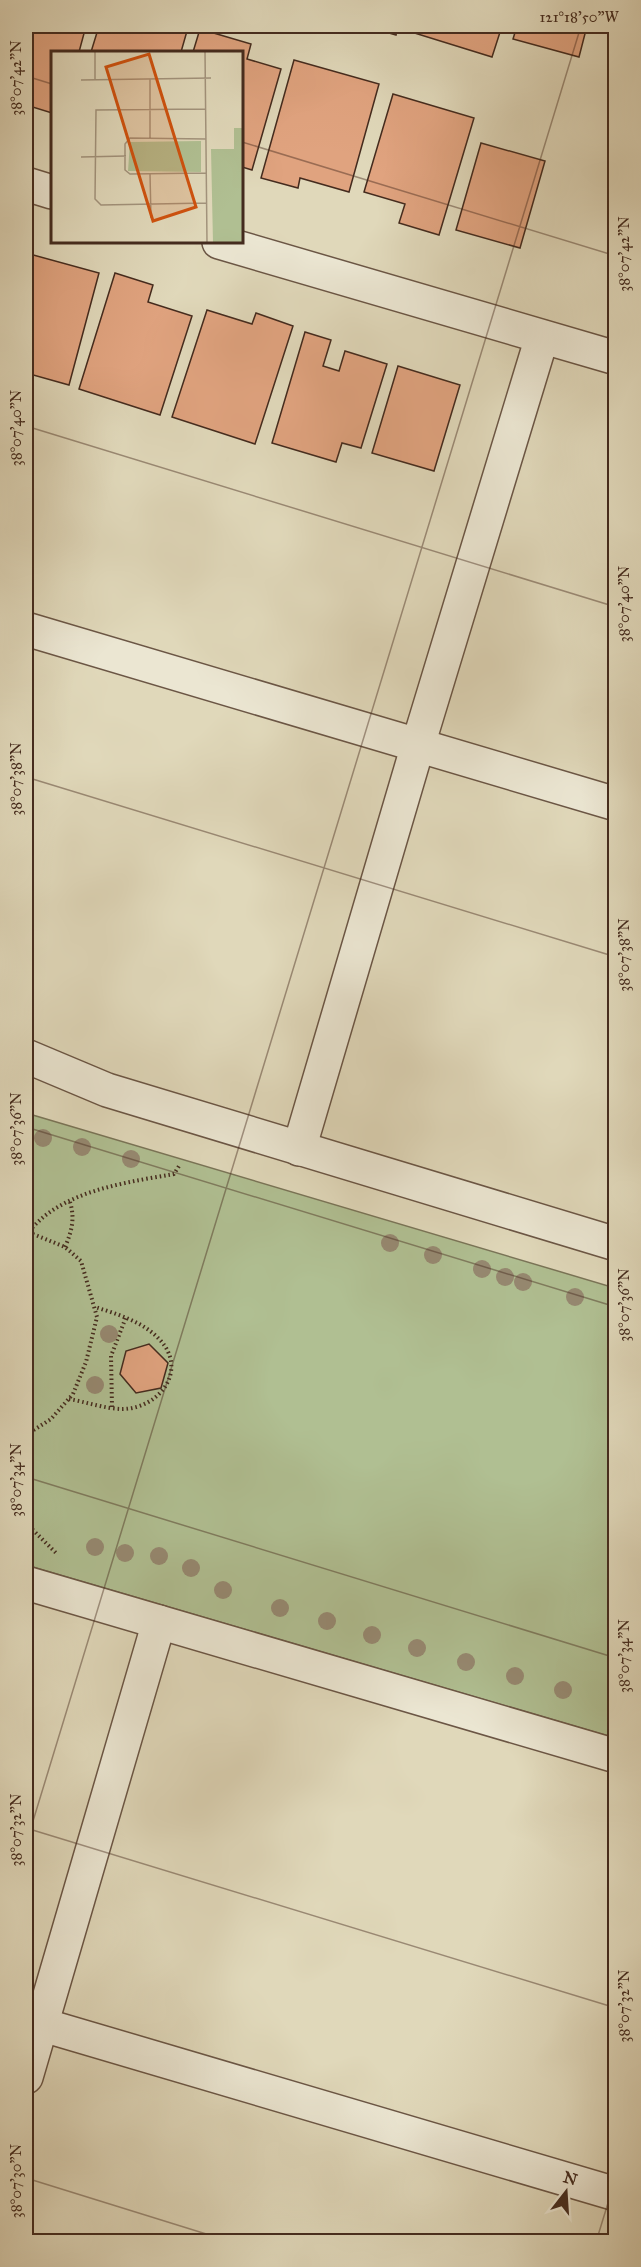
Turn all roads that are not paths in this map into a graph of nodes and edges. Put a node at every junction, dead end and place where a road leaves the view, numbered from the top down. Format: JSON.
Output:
{"nodes":[{"id":1,"x":26,"y":184,"type":"edge"},
{"id":2,"x":51,"y":192,"type":"edge"},
{"id":3,"x":222,"y":243,"type":"edge"},
{"id":4,"x":542,"y":336,"type":"junction"},
{"id":5,"x":615,"y":358,"type":"edge"},
{"id":6,"x":26,"y":629,"type":"edge"},
{"id":7,"x":418,"y":745,"type":"junction"},
{"id":8,"x":615,"y":804,"type":"edge"},
{"id":9,"x":26,"y":1056,"type":"edge"},
{"id":10,"x":299,"y":1149,"type":"junction"},
{"id":11,"x":615,"y":1244,"type":"edge"},
{"id":12,"x":26,"y":1583,"type":"edge"},
{"id":13,"x":159,"y":1622,"type":"junction"},
{"id":14,"x":615,"y":1756,"type":"edge"},
{"id":15,"x":33,"y":2022,"type":"edge"},
{"id":16,"x":26,"y":2077,"type":"edge"},
{"id":17,"x":615,"y":2194,"type":"edge"}],
"edges":[{"from":1,"to":2,"type":"street"},
{"from":3,"to":4,"type":"street"},
{"from":4,"to":5,"type":"street"},
{"from":4,"to":7,"type":"street"},
{"from":6,"to":7,"type":"street"},
{"from":7,"to":8,"type":"street"},
{"from":7,"to":10,"type":"street"},
{"from":9,"to":10,"type":"street"},
{"from":10,"to":11,"type":"street"},
{"from":12,"to":13,"type":"street"},
{"from":13,"to":14,"type":"street"},
{"from":13,"to":15,"type":"street"},
{"from":15,"to":16,"type":"street"},
{"from":15,"to":17,"type":"street"}]}
